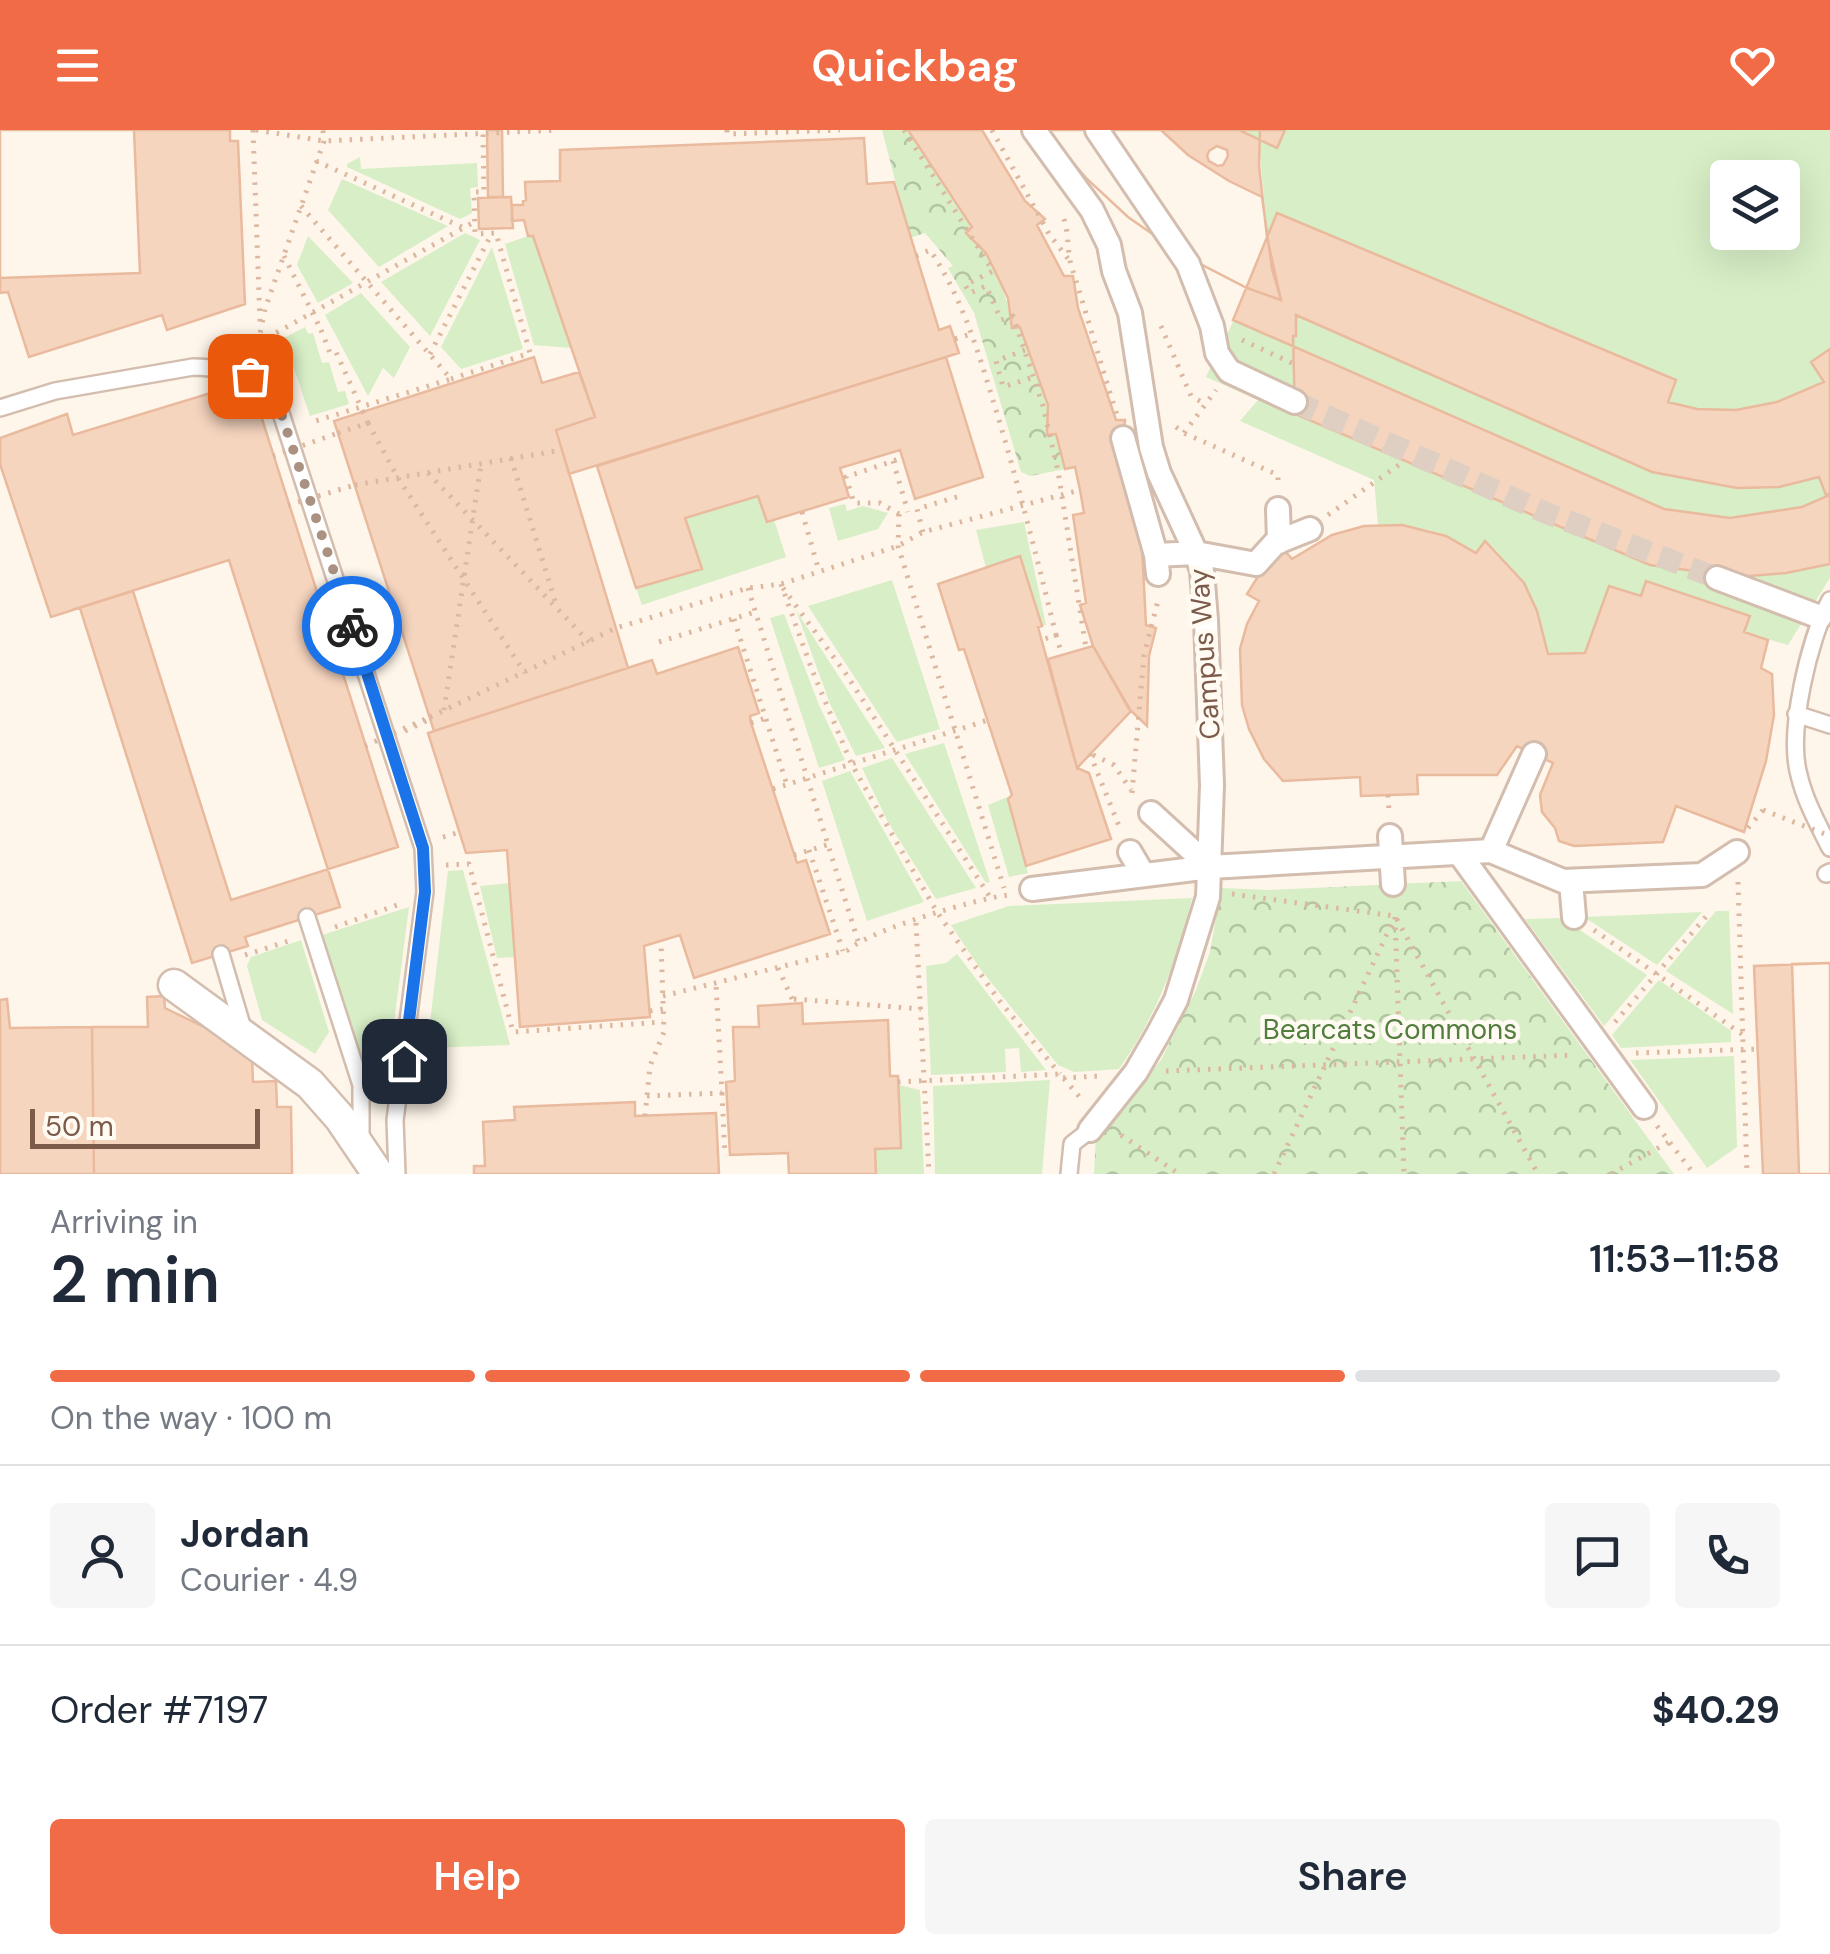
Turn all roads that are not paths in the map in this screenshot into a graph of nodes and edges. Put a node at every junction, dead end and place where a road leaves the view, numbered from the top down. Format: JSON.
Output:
{"nodes":[{"id":1,"x":1034,"y":130,"type":"edge"},
{"id":2,"x":1098,"y":130,"type":"edge"},
{"id":3,"x":1109,"y":245,"type":"junction"},
{"id":4,"x":1136,"y":271,"type":"dead end"},
{"id":5,"x":1130,"y":313,"type":"junction"},
{"id":6,"x":1160,"y":388,"type":"dead end"},
{"id":7,"x":1295,"y":402,"type":"tunnel mouth"},
{"id":8,"x":0,"y":408,"type":"edge"},
{"id":9,"x":1121,"y":429,"type":"road end"},
{"id":10,"x":1179,"y":440,"type":"road end"},
{"id":11,"x":1158,"y":473,"type":"junction"},
{"id":12,"x":1132,"y":482,"type":"junction"},
{"id":13,"x":1278,"y":497,"type":"road end"},
{"id":14,"x":1310,"y":530,"type":"road end"},
{"id":15,"x":1280,"y":542,"type":"junction"},
{"id":16,"x":1196,"y":553,"type":"junction"},
{"id":17,"x":1717,"y":578,"type":"tunnel mouth"},
{"id":18,"x":1825,"y":608,"type":"edge"},
{"id":19,"x":1796,"y":714,"type":"junction"},
{"id":20,"x":1830,"y":725,"type":"edge"},
{"id":21,"x":1534,"y":754,"type":"dead end"},
{"id":22,"x":1145,"y":807,"type":"road end"},
{"id":23,"x":1391,"y":846,"type":"junction"},
{"id":24,"x":1830,"y":848,"type":"edge"},
{"id":25,"x":1491,"y":851,"type":"junction"},
{"id":26,"x":1130,"y":852,"type":"road end"},
{"id":27,"x":1738,"y":852,"type":"road end"},
{"id":28,"x":1459,"y":853,"type":"junction"},
{"id":29,"x":1210,"y":867,"type":"junction"},
{"id":30,"x":1144,"y":874,"type":"junction"},
{"id":31,"x":1571,"y":881,"type":"junction"},
{"id":32,"x":1393,"y":884,"type":"dead end"},
{"id":33,"x":1032,"y":889,"type":"road end"},
{"id":34,"x":307,"y":917,"type":"dead end"},
{"id":35,"x":1574,"y":917,"type":"road end"},
{"id":36,"x":222,"y":958,"type":"road end"},
{"id":37,"x":174,"y":985,"type":"dead end"},
{"id":38,"x":245,"y":1036,"type":"junction"},
{"id":39,"x":1644,"y":1107,"type":"dead end"},
{"id":40,"x":1096,"y":1124,"type":"joint"},
{"id":41,"x":370,"y":1162,"type":"edge"},
{"id":42,"x":398,"y":1174,"type":"edge"},
{"id":43,"x":1069,"y":1174,"type":"edge"}],
"edges":[{"from":1,"to":3,"type":"street","name":"Campus Way"},
{"from":2,"to":7,"type":"street"},
{"from":3,"to":4,"type":"street"},
{"from":3,"to":5,"type":"street","name":"Campus Way"},
{"from":5,"to":6,"type":"street"},
{"from":5,"to":11,"type":"street","name":"Campus Way"},
{"from":8,"to":42,"type":"lane"},
{"from":9,"to":12,"type":"street"},
{"from":10,"to":11,"type":"street"},
{"from":11,"to":12,"type":"street"},
{"from":11,"to":16,"type":"street","name":"Campus Way"},
{"from":12,"to":16,"type":"street"},
{"from":13,"to":15,"type":"street"},
{"from":14,"to":15,"type":"street"},
{"from":15,"to":16,"type":"street"},
{"from":16,"to":29,"type":"street","name":"Campus Way"},
{"from":17,"to":18,"type":"street"},
{"from":18,"to":19,"type":"lane"},
{"from":19,"to":20,"type":"lane"},
{"from":19,"to":24,"type":"lane"},
{"from":21,"to":25,"type":"street"},
{"from":22,"to":29,"type":"street"},
{"from":23,"to":28,"type":"street"},
{"from":23,"to":29,"type":"street"},
{"from":23,"to":32,"type":"street"},
{"from":25,"to":28,"type":"street"},
{"from":25,"to":31,"type":"street"},
{"from":26,"to":30,"type":"street"},
{"from":27,"to":31,"type":"street"},
{"from":28,"to":39,"type":"street"},
{"from":29,"to":30,"type":"street"},
{"from":29,"to":40,"type":"street","name":"Campus Way"},
{"from":30,"to":33,"type":"street"},
{"from":31,"to":35,"type":"street"},
{"from":34,"to":41,"type":"lane"},
{"from":36,"to":38,"type":"lane"},
{"from":37,"to":38,"type":"street"},
{"from":38,"to":41,"type":"street"},
{"from":40,"to":43,"type":"lane","name":"Campus Way"}]}
